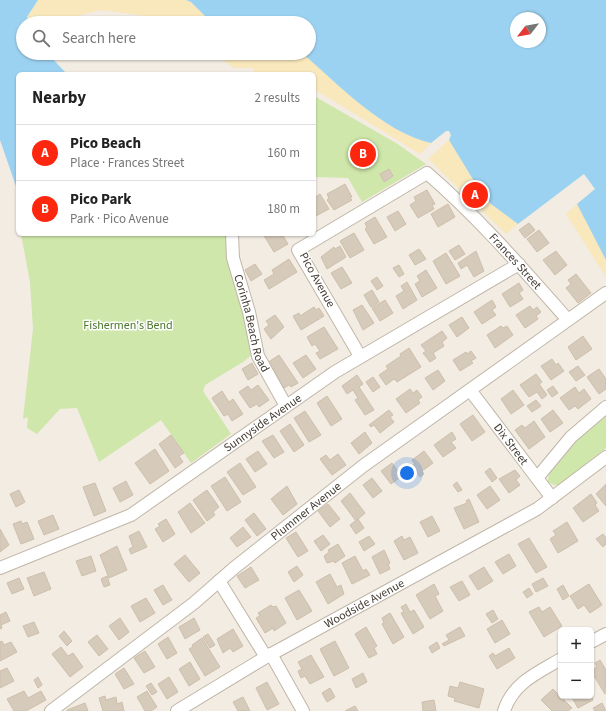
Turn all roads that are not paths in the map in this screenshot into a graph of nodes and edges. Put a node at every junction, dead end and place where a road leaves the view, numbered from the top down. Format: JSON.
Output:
{"nodes":[{"id":1,"x":427,"y":173,"type":"joint"},
{"id":2,"x":232,"y":236,"type":"edge"},
{"id":3,"x":519,"y":264,"type":"junction"},
{"id":4,"x":606,"y":293,"type":"edge"},
{"id":5,"x":568,"y":320,"type":"junction"},
{"id":6,"x":360,"y":356,"type":"junction"},
{"id":7,"x":470,"y":390,"type":"junction"},
{"id":8,"x":286,"y":406,"type":"junction"},
{"id":9,"x":606,"y":407,"type":"edge"},
{"id":10,"x":606,"y":457,"type":"edge"},
{"id":11,"x":537,"y":478,"type":"junction"},
{"id":12,"x":552,"y":498,"type":"junction"},
{"id":13,"x":0,"y":568,"type":"edge"},
{"id":14,"x":219,"y":581,"type":"junction"},
{"id":15,"x":606,"y":634,"type":"edge"},
{"id":16,"x":594,"y":640,"type":"edge"},
{"id":17,"x":268,"y":656,"type":"junction"},
{"id":18,"x":558,"y":661,"type":"edge"},
{"id":19,"x":51,"y":711,"type":"edge"},
{"id":20,"x":177,"y":711,"type":"edge"},
{"id":21,"x":303,"y":711,"type":"edge"},
{"id":22,"x":504,"y":711,"type":"edge"}],
"edges":[{"from":1,"to":3,"type":"street","name":"Frances Street"},
{"from":1,"to":6,"type":"street","name":"Pico Avenue"},
{"from":2,"to":8,"type":"street","name":"Corinha Beach Road"},
{"from":3,"to":5,"type":"street","name":"Frances Street"},
{"from":3,"to":6,"type":"street","name":"Sunnyside Avenue"},
{"from":4,"to":5,"type":"street"},
{"from":5,"to":7,"type":"street","name":"Plummer Avenue"},
{"from":6,"to":8,"type":"street","name":"Sunnyside Avenue"},
{"from":7,"to":11,"type":"street","name":"Dix Street"},
{"from":7,"to":14,"type":"street","name":"Plummer Avenue"},
{"from":8,"to":13,"type":"street","name":"Sunnyside Avenue"},
{"from":9,"to":11,"type":"street"},
{"from":10,"to":12,"type":"street","name":"Woodside Avenue"},
{"from":11,"to":12,"type":"street","name":"Dix Street"},
{"from":12,"to":17,"type":"street","name":"Woodside Avenue"},
{"from":14,"to":17,"type":"street"},
{"from":14,"to":19,"type":"street","name":"Plummer Avenue"},
{"from":15,"to":16,"type":"street"},
{"from":17,"to":20,"type":"street","name":"Woodside Avenue"},
{"from":17,"to":21,"type":"street"},
{"from":18,"to":22,"type":"street"}]}
